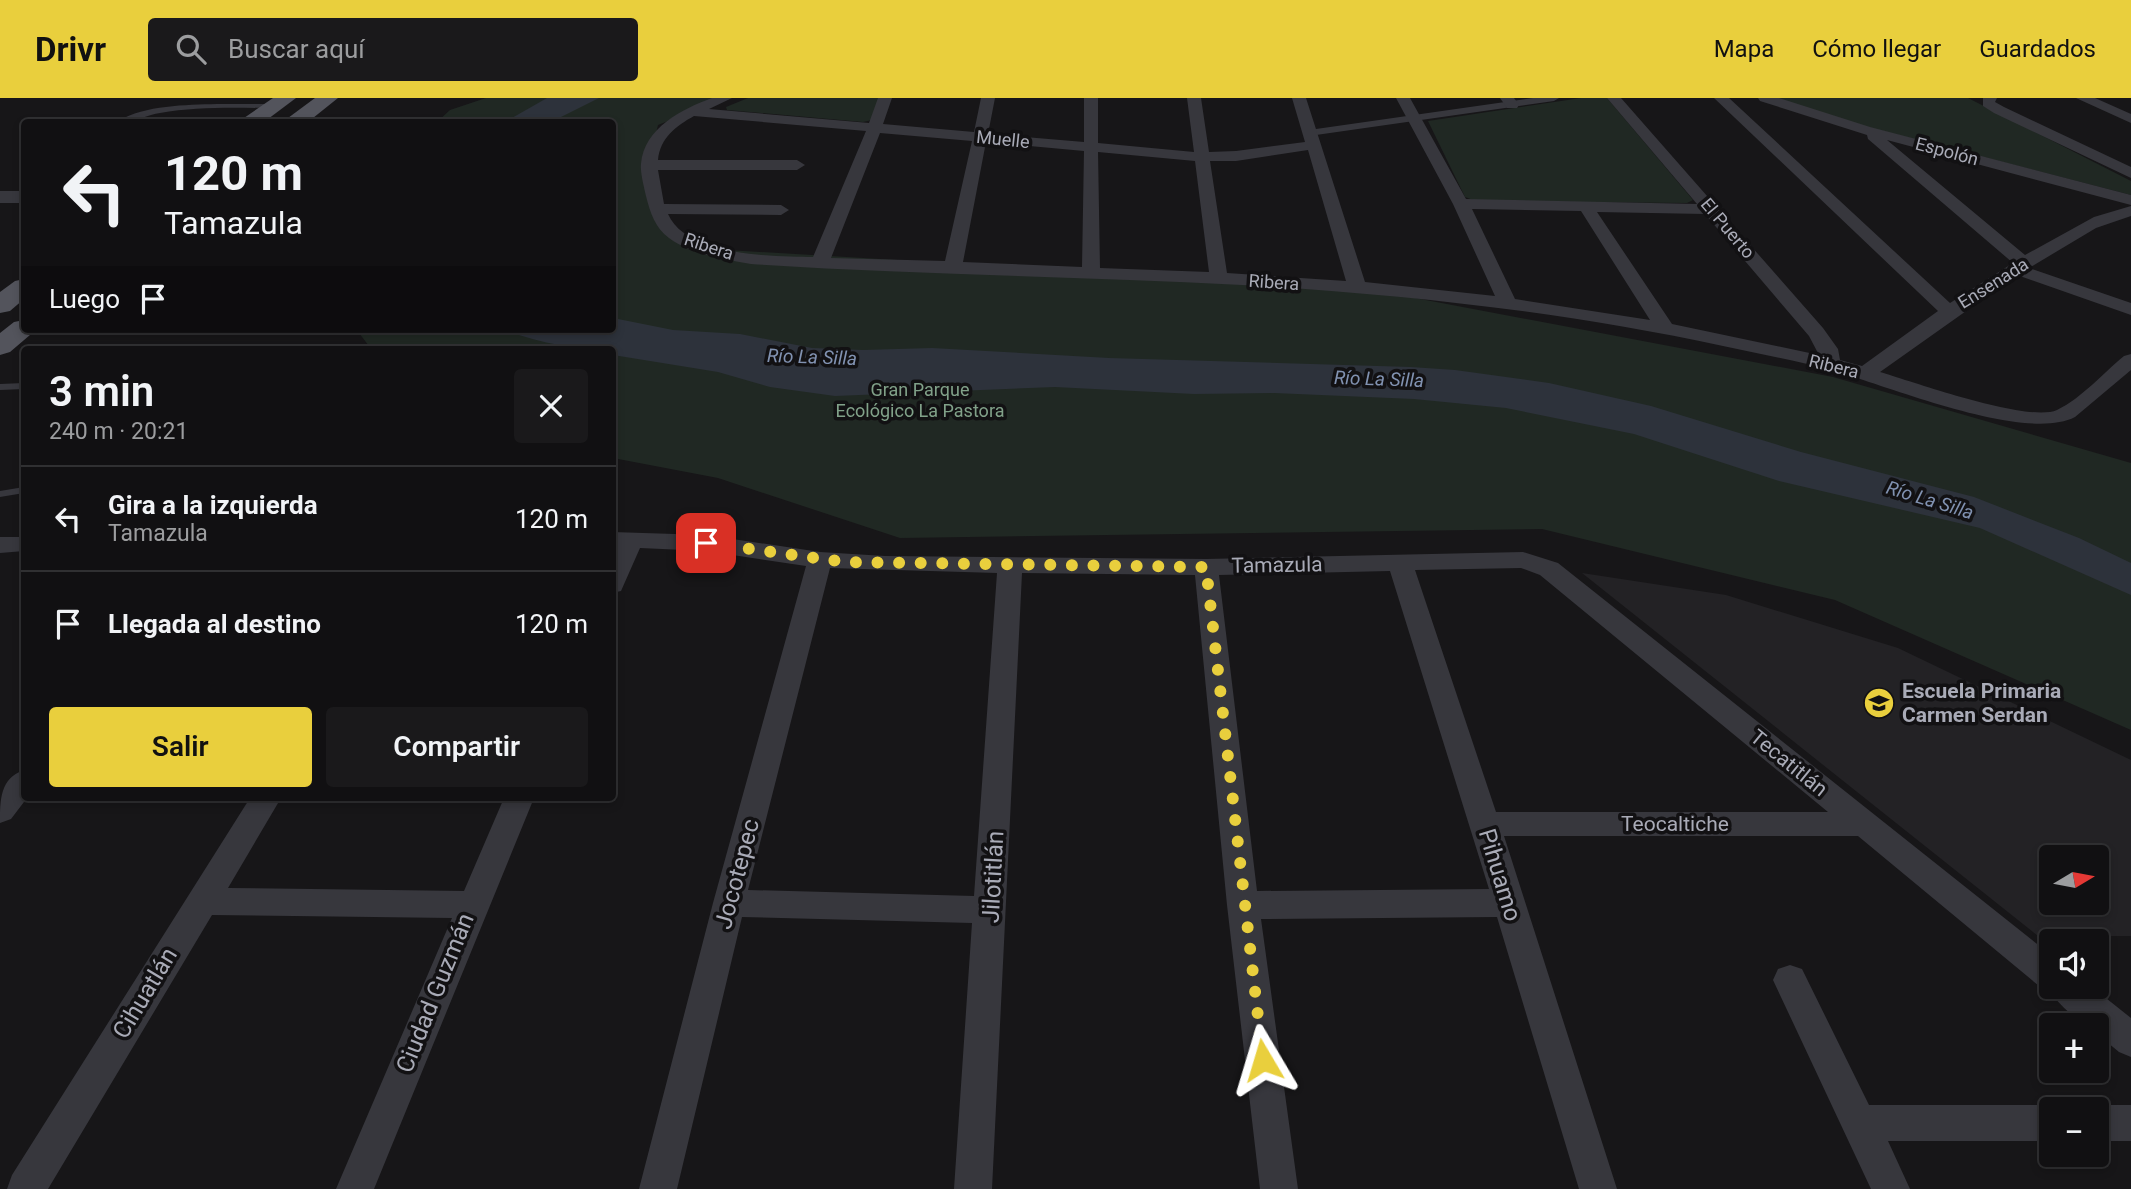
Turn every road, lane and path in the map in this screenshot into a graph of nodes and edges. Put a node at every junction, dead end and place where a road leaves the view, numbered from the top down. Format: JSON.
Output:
{"nodes":[{"id":1,"x":328,"y":98,"type":"edge"},
{"id":2,"x":725,"y":98,"type":"edge"},
{"id":3,"x":885,"y":98,"type":"edge"},
{"id":4,"x":988,"y":98,"type":"edge"},
{"id":5,"x":1091,"y":98,"type":"edge"},
{"id":6,"x":1194,"y":98,"type":"edge"},
{"id":7,"x":1298,"y":98,"type":"edge"},
{"id":8,"x":1403,"y":98,"type":"edge"},
{"id":9,"x":1554,"y":98,"type":"edge"},
{"id":10,"x":1615,"y":98,"type":"edge"},
{"id":11,"x":1721,"y":98,"type":"edge"},
{"id":12,"x":1765,"y":98,"type":"edge"},
{"id":13,"x":1990,"y":98,"type":"edge"},
{"id":14,"x":2083,"y":98,"type":"edge"},
{"id":15,"x":1509,"y":101,"type":"edge"},
{"id":16,"x":280,"y":102,"type":"edge"},
{"id":17,"x":693,"y":112,"type":"junction"},
{"id":18,"x":127,"y":119,"type":"edge"},
{"id":19,"x":255,"y":119,"type":"edge"},
{"id":20,"x":299,"y":119,"type":"edge"},
{"id":21,"x":1414,"y":119,"type":"junction"},
{"id":22,"x":2131,"y":119,"type":"edge"},
{"id":23,"x":876,"y":127,"type":"junction"},
{"id":24,"x":1865,"y":130,"type":"junction"},
{"id":25,"x":981,"y":137,"type":"junction"},
{"id":26,"x":1311,"y":139,"type":"junction"},
{"id":27,"x":1091,"y":148,"type":"junction"},
{"id":28,"x":1203,"y":157,"type":"junction"},
{"id":29,"x":648,"y":165,"type":"junction"},
{"id":30,"x":797,"y":165,"type":"dead end"},
{"id":31,"x":2131,"y":173,"type":"edge"},
{"id":32,"x":0,"y":197,"type":"edge"},
{"id":33,"x":21,"y":197,"type":"edge"},
{"id":34,"x":2131,"y":200,"type":"edge"},
{"id":35,"x":1461,"y":204,"type":"junction"},
{"id":36,"x":1586,"y":207,"type":"junction"},
{"id":37,"x":657,"y":209,"type":"junction"},
{"id":38,"x":1712,"y":209,"type":"junction"},
{"id":39,"x":781,"y":210,"type":"dead end"},
{"id":40,"x":2131,"y":211,"type":"edge"},
{"id":41,"x":820,"y":261,"type":"junction"},
{"id":42,"x":2020,"y":266,"type":"junction"},
{"id":43,"x":953,"y":267,"type":"junction"},
{"id":44,"x":1091,"y":273,"type":"junction"},
{"id":45,"x":1219,"y":278,"type":"junction"},
{"id":46,"x":1357,"y":287,"type":"junction"},
{"id":47,"x":21,"y":289,"type":"edge"},
{"id":48,"x":1507,"y":302,"type":"junction"},
{"id":49,"x":0,"y":305,"type":"edge"},
{"id":50,"x":2131,"y":309,"type":"edge"},
{"id":51,"x":1948,"y":311,"type":"junction"},
{"id":52,"x":21,"y":330,"type":"edge"},
{"id":53,"x":1666,"y":330,"type":"junction"},
{"id":54,"x":0,"y":346,"type":"edge"},
{"id":55,"x":2131,"y":360,"type":"edge"},
{"id":56,"x":1831,"y":364,"type":"junction"},
{"id":57,"x":1866,"y":373,"type":"junction"},
{"id":58,"x":21,"y":386,"type":"edge"},
{"id":59,"x":0,"y":387,"type":"edge"},
{"id":60,"x":21,"y":490,"type":"edge"},
{"id":61,"x":0,"y":494,"type":"edge"},
{"id":62,"x":622,"y":540,"type":"edge"},
{"id":63,"x":820,"y":560,"type":"junction"},
{"id":64,"x":1522,"y":560,"type":"joint"},
{"id":65,"x":1399,"y":562,"type":"junction"},
{"id":66,"x":1010,"y":566,"type":"junction"},
{"id":67,"x":616,"y":567,"type":"edge"},
{"id":68,"x":1206,"y":567,"type":"junction"},
{"id":69,"x":21,"y":785,"type":"edge"},
{"id":70,"x":264,"y":801,"type":"edge"},
{"id":71,"x":518,"y":801,"type":"edge"},
{"id":72,"x":0,"y":811,"type":"edge"},
{"id":73,"x":1485,"y":824,"type":"junction"},
{"id":74,"x":1866,"y":824,"type":"junction"},
{"id":75,"x":202,"y":901,"type":"junction"},
{"id":76,"x":729,"y":903,"type":"junction"},
{"id":77,"x":1508,"y":903,"type":"junction"},
{"id":78,"x":472,"y":905,"type":"junction"},
{"id":79,"x":1243,"y":905,"type":"junction"},
{"id":80,"x":991,"y":910,"type":"junction"},
{"id":81,"x":2039,"y":965,"type":"edge"},
{"id":82,"x":1790,"y":979,"type":"dead end"},
{"id":83,"x":2081,"y":999,"type":"edge"},
{"id":84,"x":2131,"y":1040,"type":"edge"},
{"id":85,"x":1861,"y":1123,"type":"junction"},
{"id":86,"x":2039,"y":1123,"type":"edge"},
{"id":87,"x":2109,"y":1123,"type":"edge"},
{"id":88,"x":2131,"y":1123,"type":"edge"},
{"id":89,"x":26,"y":1189,"type":"edge"},
{"id":90,"x":355,"y":1189,"type":"edge"},
{"id":91,"x":658,"y":1189,"type":"edge"},
{"id":92,"x":973,"y":1189,"type":"edge"},
{"id":93,"x":1279,"y":1189,"type":"edge"},
{"id":94,"x":1598,"y":1189,"type":"edge"},
{"id":95,"x":1891,"y":1189,"type":"edge"}],
"edges":[{"from":1,"to":20,"type":"main road"},
{"from":2,"to":17,"type":"street"},
{"from":3,"to":23,"type":"street"},
{"from":4,"to":25,"type":"street"},
{"from":5,"to":27,"type":"street"},
{"from":6,"to":28,"type":"street"},
{"from":7,"to":26,"type":"street"},
{"from":8,"to":21,"type":"street"},
{"from":9,"to":15,"type":"street"},
{"from":10,"to":38,"type":"street","name":"El Puerto"},
{"from":11,"to":51,"type":"street"},
{"from":12,"to":24,"type":"street","name":"Espolón"},
{"from":13,"to":31,"type":"street"},
{"from":14,"to":22,"type":"street"},
{"from":15,"to":21,"type":"street"},
{"from":16,"to":18,"type":"lane"},
{"from":16,"to":19,"type":"main road"},
{"from":17,"to":23,"type":"street","name":"Muelle"},
{"from":17,"to":29,"type":"street"},
{"from":21,"to":26,"type":"street"},
{"from":21,"to":35,"type":"street"},
{"from":23,"to":25,"type":"street","name":"Muelle"},
{"from":23,"to":41,"type":"street"},
{"from":24,"to":34,"type":"street","name":"Espolón"},
{"from":24,"to":42,"type":"street"},
{"from":25,"to":27,"type":"street","name":"Muelle"},
{"from":25,"to":43,"type":"street"},
{"from":26,"to":28,"type":"street","name":"Muelle"},
{"from":26,"to":46,"type":"street"},
{"from":27,"to":28,"type":"street","name":"Muelle"},
{"from":27,"to":44,"type":"street"},
{"from":28,"to":45,"type":"street"},
{"from":29,"to":30,"type":"street"},
{"from":29,"to":37,"type":"street","name":"Ribera"},
{"from":32,"to":33,"type":"street"},
{"from":35,"to":36,"type":"street"},
{"from":35,"to":48,"type":"street"},
{"from":36,"to":38,"type":"street"},
{"from":36,"to":53,"type":"street"},
{"from":37,"to":39,"type":"street"},
{"from":37,"to":41,"type":"street","name":"Ribera"},
{"from":38,"to":56,"type":"street","name":"El Puerto"},
{"from":40,"to":42,"type":"street","name":"Ensenada"},
{"from":41,"to":43,"type":"street","name":"Ribera"},
{"from":42,"to":50,"type":"street"},
{"from":42,"to":51,"type":"street","name":"Ensenada"},
{"from":43,"to":44,"type":"street","name":"Ribera"},
{"from":44,"to":45,"type":"street","name":"Ribera"},
{"from":45,"to":46,"type":"street","name":"Ribera"},
{"from":46,"to":48,"type":"street","name":"Ribera"},
{"from":47,"to":49,"type":"main road"},
{"from":48,"to":53,"type":"street","name":"Ribera"},
{"from":51,"to":57,"type":"street","name":"Ensenada"},
{"from":52,"to":54,"type":"main road"},
{"from":53,"to":56,"type":"street","name":"Ribera"},
{"from":55,"to":57,"type":"street","name":"Ribera"},
{"from":56,"to":57,"type":"street","name":"Ribera"},
{"from":58,"to":59,"type":"lane"},
{"from":60,"to":61,"type":"lane"},
{"from":62,"to":63,"type":"street","name":"Tamazula"},
{"from":62,"to":67,"type":"street"},
{"from":63,"to":66,"type":"street","name":"Tamazula"},
{"from":63,"to":76,"type":"street","name":"Jocotepec"},
{"from":64,"to":65,"type":"street","name":"Tamazula"},
{"from":64,"to":74,"type":"street","name":"Tecatitlán"},
{"from":65,"to":68,"type":"street","name":"Tamazula"},
{"from":65,"to":73,"type":"street","name":"Pihuamo"},
{"from":66,"to":68,"type":"street","name":"Tamazula"},
{"from":66,"to":80,"type":"street","name":"Jilotitlán"},
{"from":68,"to":79,"type":"street"},
{"from":69,"to":72,"type":"street"},
{"from":70,"to":75,"type":"street","name":"Cihuatlán"},
{"from":71,"to":78,"type":"street","name":"Ciudad Guzmán"},
{"from":73,"to":74,"type":"street","name":"Teocaltiche"},
{"from":73,"to":77,"type":"street","name":"Pihuamo"},
{"from":74,"to":81,"type":"street","name":"Tecatitlán"},
{"from":75,"to":78,"type":"street"},
{"from":75,"to":89,"type":"street","name":"Cihuatlán"},
{"from":76,"to":80,"type":"street"},
{"from":76,"to":91,"type":"street","name":"Jocotepec"},
{"from":77,"to":79,"type":"street"},
{"from":77,"to":94,"type":"street","name":"Pihuamo"},
{"from":78,"to":90,"type":"street","name":"Ciudad Guzmán"},
{"from":79,"to":93,"type":"street"},
{"from":80,"to":92,"type":"street","name":"Jilotitlán"},
{"from":82,"to":85,"type":"street"},
{"from":83,"to":84,"type":"street"},
{"from":85,"to":86,"type":"street"},
{"from":85,"to":95,"type":"street"},
{"from":87,"to":88,"type":"street"}]}
